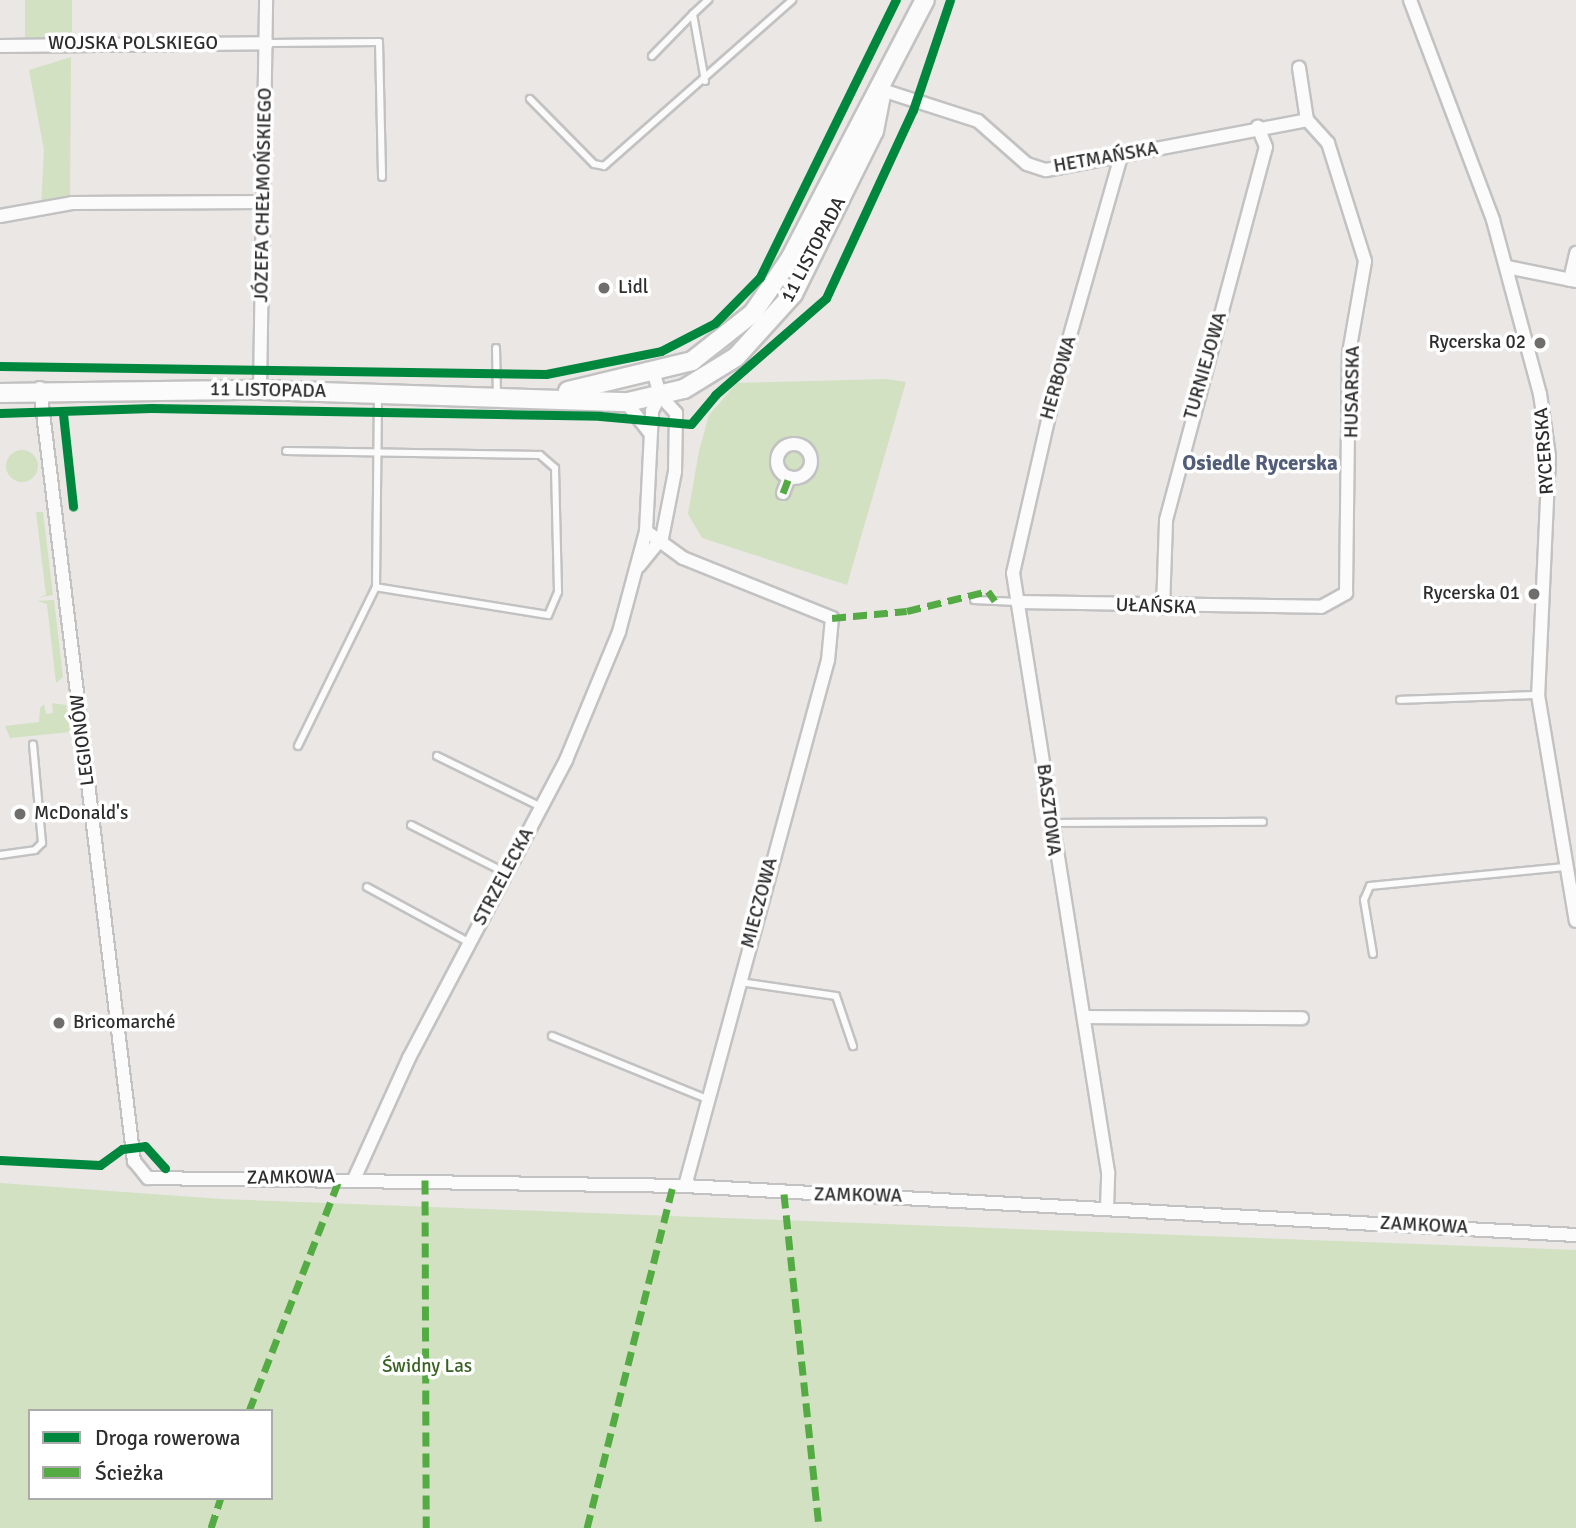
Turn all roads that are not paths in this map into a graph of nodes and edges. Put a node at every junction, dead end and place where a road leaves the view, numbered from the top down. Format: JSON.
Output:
{"nodes":[{"id":1,"x":266,"y":0,"type":"edge"},
{"id":2,"x":708,"y":0,"type":"edge"},
{"id":3,"x":792,"y":0,"type":"edge"},
{"id":4,"x":925,"y":0,"type":"edge"},
{"id":5,"x":1410,"y":0,"type":"edge"},
{"id":6,"x":693,"y":14,"type":"junction"},
{"id":7,"x":267,"y":43,"type":"junction"},
{"id":8,"x":0,"y":46,"type":"edge"},
{"id":9,"x":652,"y":56,"type":"dead end"},
{"id":10,"x":1298,"y":68,"type":"dead end"},
{"id":11,"x":705,"y":81,"type":"junction"},
{"id":12,"x":882,"y":90,"type":"junction"},
{"id":13,"x":530,"y":99,"type":"dead end"},
{"id":14,"x":1307,"y":120,"type":"junction"},
{"id":15,"x":1258,"y":127,"type":"junction"},
{"id":16,"x":1121,"y":157,"type":"junction"},
{"id":17,"x":382,"y":177,"type":"dead end"},
{"id":18,"x":264,"y":202,"type":"junction"},
{"id":19,"x":0,"y":216,"type":"edge"},
{"id":20,"x":1576,"y":253,"type":"edge"},
{"id":21,"x":1507,"y":267,"type":"junction"},
{"id":22,"x":1573,"y":281,"type":"edge"},
{"id":23,"x":496,"y":348,"type":"dead end"},
{"id":24,"x":654,"y":374,"type":"junction"},
{"id":25,"x":699,"y":382,"type":"junction"},
{"id":26,"x":40,"y":388,"type":"junction"},
{"id":27,"x":260,"y":390,"type":"junction"},
{"id":28,"x":0,"y":393,"type":"edge"},
{"id":29,"x":378,"y":393,"type":"junction"},
{"id":30,"x":660,"y":395,"type":"junction"},
{"id":31,"x":497,"y":396,"type":"junction"},
{"id":32,"x":537,"y":396,"type":"junction"},
{"id":33,"x":625,"y":401,"type":"junction"},
{"id":34,"x":678,"y":424,"type":"junction"},
{"id":35,"x":652,"y":436,"type":"junction"},
{"id":36,"x":286,"y":451,"type":"dead end"},
{"id":37,"x":380,"y":451,"type":"junction"},
{"id":38,"x":789,"y":477,"type":"dead end"},
{"id":39,"x":783,"y":493,"type":"dead end"},
{"id":40,"x":646,"y":531,"type":"junction"},
{"id":41,"x":662,"y":538,"type":"junction"},
{"id":42,"x":636,"y":569,"type":"junction"},
{"id":43,"x":376,"y":587,"type":"junction"},
{"id":44,"x":974,"y":600,"type":"dead end"},
{"id":45,"x":1017,"y":602,"type":"junction"},
{"id":46,"x":1338,"y":602,"type":"joint"},
{"id":47,"x":1163,"y":608,"type":"junction"},
{"id":48,"x":1538,"y":695,"type":"junction"},
{"id":49,"x":1400,"y":700,"type":"dead end"},
{"id":50,"x":33,"y":744,"type":"dead end"},
{"id":51,"x":298,"y":746,"type":"dead end"},
{"id":52,"x":437,"y":756,"type":"dead end"},
{"id":53,"x":541,"y":807,"type":"junction"},
{"id":54,"x":1263,"y":822,"type":"dead end"},
{"id":55,"x":1049,"y":823,"type":"junction"},
{"id":56,"x":411,"y":825,"type":"dead end"},
{"id":57,"x":0,"y":855,"type":"edge"},
{"id":58,"x":1564,"y":867,"type":"junction"},
{"id":59,"x":506,"y":873,"type":"junction"},
{"id":60,"x":366,"y":887,"type":"dead end"},
{"id":61,"x":1576,"y":920,"type":"edge"},
{"id":62,"x":470,"y":943,"type":"junction"},
{"id":63,"x":1373,"y":954,"type":"dead end"},
{"id":64,"x":739,"y":981,"type":"junction"},
{"id":65,"x":1084,"y":1017,"type":"junction"},
{"id":66,"x":1301,"y":1018,"type":"dead end"},
{"id":67,"x":552,"y":1036,"type":"dead end"},
{"id":68,"x":853,"y":1046,"type":"dead end"},
{"id":69,"x":705,"y":1098,"type":"junction"},
{"id":70,"x":140,"y":1173,"type":"joint"},
{"id":71,"x":355,"y":1177,"type":"junction"},
{"id":72,"x":685,"y":1186,"type":"junction"},
{"id":73,"x":1107,"y":1208,"type":"junction"},
{"id":74,"x":1576,"y":1235,"type":"edge"}],
"edges":[{"from":1,"to":7,"type":"street","name":"JÓZEFA CHEŁMOŃSKIEGO"},
{"from":2,"to":6,"type":"lane"},
{"from":3,"to":11,"type":"lane"},
{"from":4,"to":12,"type":"street","name":"11 LISTOPADA"},
{"from":5,"to":21,"type":"street","name":"RYCERSKA"},
{"from":6,"to":9,"type":"lane"},
{"from":6,"to":11,"type":"lane"},
{"from":7,"to":8,"type":"street","name":"WOJSKA POLSKIEGO"},
{"from":7,"to":17,"type":"lane"},
{"from":7,"to":18,"type":"street","name":"JÓZEFA CHEŁMOŃSKIEGO"},
{"from":10,"to":14,"type":"street","name":"HUSARSKA"},
{"from":11,"to":13,"type":"lane"},
{"from":12,"to":16,"type":"street","name":"HETMAŃSKA"},
{"from":12,"to":24,"type":"street","name":"11 LISTOPADA"},
{"from":12,"to":25,"type":"street","name":"11 LISTOPADA"},
{"from":14,"to":15,"type":"street","name":"HETMAŃSKA"},
{"from":14,"to":46,"type":"street","name":"HUSARSKA"},
{"from":15,"to":16,"type":"street","name":"HETMAŃSKA"},
{"from":15,"to":47,"type":"street","name":"TURNIEJOWA"},
{"from":16,"to":45,"type":"street","name":"HERBOWA"},
{"from":18,"to":19,"type":"street"},
{"from":18,"to":27,"type":"street","name":"JÓZEFA CHEŁMOŃSKIEGO"},
{"from":20,"to":22,"type":"street"},
{"from":21,"to":22,"type":"street"},
{"from":21,"to":48,"type":"street","name":"RYCERSKA"},
{"from":23,"to":31,"type":"lane"},
{"from":24,"to":30,"type":"street","name":"STRZELECKA"},
{"from":24,"to":32,"type":"street","name":"11 LISTOPADA"},
{"from":25,"to":30,"type":"street","name":"11 LISTOPADA"},
{"from":25,"to":34,"type":"street"},
{"from":26,"to":27,"type":"street","name":"11 LISTOPADA"},
{"from":26,"to":28,"type":"street","name":"11 LISTOPADA"},
{"from":26,"to":70,"type":"street","name":"LEGIONÓW"},
{"from":27,"to":29,"type":"street","name":"11 LISTOPADA"},
{"from":29,"to":31,"type":"street","name":"11 LISTOPADA"},
{"from":29,"to":37,"type":"lane"},
{"from":30,"to":33,"type":"street","name":"11 LISTOPADA"},
{"from":30,"to":34,"type":"street","name":"STRZELECKA"},
{"from":30,"to":35,"type":"street","name":"STRZELECKA"},
{"from":31,"to":32,"type":"street","name":"11 LISTOPADA"},
{"from":32,"to":33,"type":"street","name":"11 LISTOPADA"},
{"from":33,"to":35,"type":"street"},
{"from":34,"to":41,"type":"street"},
{"from":35,"to":40,"type":"street","name":"STRZELECKA"},
{"from":36,"to":37,"type":"lane"},
{"from":37,"to":43,"type":"lane"},
{"from":37,"to":43,"type":"lane"},
{"from":38,"to":39,"type":"street"},
{"from":40,"to":41,"type":"street"},
{"from":40,"to":42,"type":"street","name":"STRZELECKA"},
{"from":41,"to":42,"type":"street","name":"STRZELECKA"},
{"from":41,"to":64,"type":"street","name":"MIECZOWA"},
{"from":42,"to":53,"type":"street","name":"STRZELECKA"},
{"from":43,"to":51,"type":"lane"},
{"from":44,"to":45,"type":"lane","name":"UŁAŃSKA"},
{"from":45,"to":47,"type":"street","name":"UŁAŃSKA"},
{"from":45,"to":55,"type":"street","name":"BASZTOWA"},
{"from":46,"to":47,"type":"street","name":"UŁAŃSKA"},
{"from":48,"to":49,"type":"lane"},
{"from":48,"to":58,"type":"street","name":"RYCERSKA"},
{"from":50,"to":57,"type":"lane"},
{"from":52,"to":53,"type":"lane"},
{"from":53,"to":59,"type":"street","name":"STRZELECKA"},
{"from":54,"to":55,"type":"lane"},
{"from":55,"to":65,"type":"street","name":"BASZTOWA"},
{"from":56,"to":59,"type":"lane"},
{"from":58,"to":61,"type":"street","name":"RYCERSKA"},
{"from":58,"to":63,"type":"lane"},
{"from":59,"to":62,"type":"street","name":"STRZELECKA"},
{"from":60,"to":62,"type":"lane"},
{"from":62,"to":71,"type":"street","name":"STRZELECKA"},
{"from":64,"to":68,"type":"lane"},
{"from":64,"to":69,"type":"street","name":"MIECZOWA"},
{"from":65,"to":66,"type":"street"},
{"from":65,"to":73,"type":"street","name":"BASZTOWA"},
{"from":67,"to":69,"type":"lane"},
{"from":69,"to":72,"type":"street","name":"MIECZOWA"},
{"from":70,"to":71,"type":"street","name":"ZAMKOWA"},
{"from":71,"to":72,"type":"street","name":"ZAMKOWA"},
{"from":72,"to":73,"type":"street","name":"ZAMKOWA"},
{"from":73,"to":74,"type":"street","name":"ZAMKOWA"}]}
